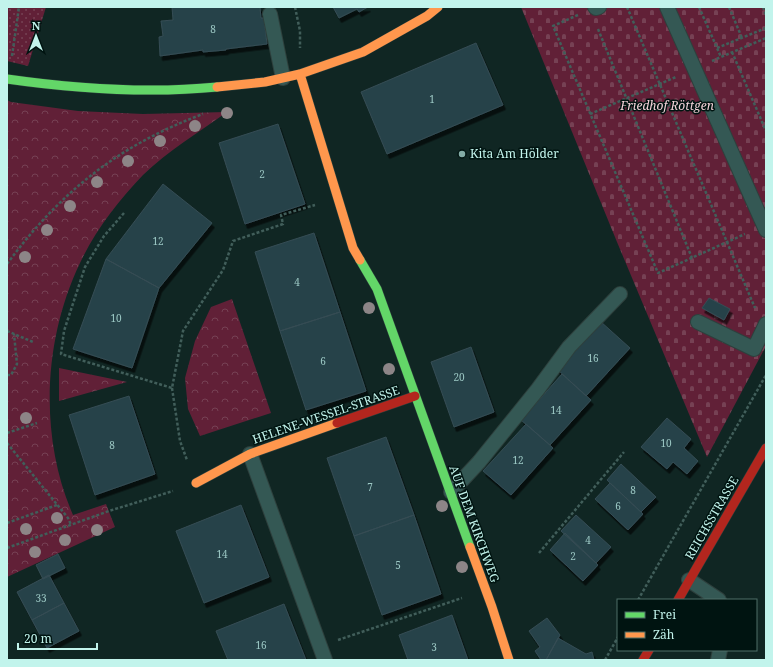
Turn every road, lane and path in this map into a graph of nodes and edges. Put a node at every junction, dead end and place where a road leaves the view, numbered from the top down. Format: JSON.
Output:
{"nodes":[{"id":1,"x":19,"y":7,"type":"edge"},
{"id":2,"x":295,"y":7,"type":"edge"},
{"id":3,"x":438,"y":7,"type":"edge"},
{"id":4,"x":627,"y":7,"type":"edge"},
{"id":5,"x":667,"y":7,"type":"edge"},
{"id":6,"x":699,"y":7,"type":"edge"},
{"id":7,"x":729,"y":7,"type":"edge"},
{"id":8,"x":763,"y":7,"type":"edge"},
{"id":9,"x":595,"y":8,"type":"edge"},
{"id":10,"x":270,"y":14,"type":"dead end"},
{"id":11,"x":766,"y":15,"type":"edge"},
{"id":12,"x":766,"y":28,"type":"edge"},
{"id":13,"x":742,"y":38,"type":"junction"},
{"id":14,"x":766,"y":38,"type":"edge"},
{"id":15,"x":717,"y":48,"type":"junction"},
{"id":16,"x":732,"y":52,"type":"junction"},
{"id":17,"x":721,"y":57,"type":"junction"},
{"id":18,"x":695,"y":69,"type":"junction"},
{"id":19,"x":300,"y":74,"type":"junction"},
{"id":20,"x":283,"y":78,"type":"junction"},
{"id":21,"x":7,"y":79,"type":"edge"},
{"id":22,"x":660,"y":84,"type":"junction"},
{"id":23,"x":214,"y":87,"type":"junction"},
{"id":24,"x":626,"y":98,"type":"junction"},
{"id":25,"x":590,"y":114,"type":"junction"},
{"id":26,"x":766,"y":130,"type":"edge"},
{"id":27,"x":305,"y":209,"type":"dead end"},
{"id":28,"x":124,"y":213,"type":"dead end"},
{"id":29,"x":765,"y":228,"type":"edge"},
{"id":30,"x":728,"y":242,"type":"junction"},
{"id":31,"x":692,"y":258,"type":"junction"},
{"id":32,"x":7,"y":264,"type":"edge"},
{"id":33,"x":620,"y":294,"type":"dead end"},
{"id":34,"x":698,"y":322,"type":"dead end"},
{"id":35,"x":765,"y":326,"type":"edge"},
{"id":36,"x":7,"y":331,"type":"edge"},
{"id":37,"x":14,"y":334,"type":"junction"},
{"id":38,"x":33,"y":342,"type":"dead end"},
{"id":39,"x":766,"y":375,"type":"edge"},
{"id":40,"x":7,"y":376,"type":"edge"},
{"id":41,"x":172,"y":388,"type":"junction"},
{"id":42,"x":415,"y":396,"type":"junction"},
{"id":43,"x":37,"y":423,"type":"dead end"},
{"id":44,"x":7,"y":433,"type":"edge"},
{"id":45,"x":7,"y":443,"type":"edge"},
{"id":46,"x":766,"y":448,"type":"edge"},
{"id":47,"x":624,"y":452,"type":"dead end"},
{"id":48,"x":250,"y":454,"type":"junction"},
{"id":49,"x":196,"y":484,"type":"junction"},
{"id":50,"x":450,"y":492,"type":"junction"},
{"id":51,"x":57,"y":505,"type":"junction"},
{"id":52,"x":7,"y":523,"type":"edge"},
{"id":53,"x":71,"y":526,"type":"junction"},
{"id":54,"x":7,"y":548,"type":"edge"},
{"id":55,"x":539,"y":553,"type":"dead end"},
{"id":56,"x":689,"y":580,"type":"junction"},
{"id":57,"x":486,"y":590,"type":"junction"},
{"id":58,"x":639,"y":599,"type":"edge"},
{"id":59,"x":679,"y":599,"type":"edge"},
{"id":60,"x":718,"y":599,"type":"edge"},
{"id":61,"x":617,"y":639,"type":"edge"},
{"id":62,"x":320,"y":646,"type":"junction"},
{"id":63,"x":648,"y":651,"type":"edge"},
{"id":64,"x":325,"y":660,"type":"edge"},
{"id":65,"x":509,"y":660,"type":"edge"},
{"id":66,"x":605,"y":660,"type":"edge"},
{"id":67,"x":643,"y":660,"type":"edge"}],
"edges":[{"from":1,"to":21,"type":"path"},
{"from":2,"to":19,"type":"path"},
{"from":3,"to":19,"type":"street"},
{"from":4,"to":22,"type":"path"},
{"from":5,"to":18,"type":"lane"},
{"from":6,"to":15,"type":"path"},
{"from":7,"to":13,"type":"path"},
{"from":8,"to":11,"type":"path"},
{"from":9,"to":24,"type":"path"},
{"from":9,"to":25,"type":"path"},
{"from":10,"to":20,"type":"lane"},
{"from":12,"to":13,"type":"path"},
{"from":13,"to":15,"type":"path"},
{"from":14,"to":16,"type":"path"},
{"from":15,"to":17,"type":"path"},
{"from":16,"to":17,"type":"path"},
{"from":16,"to":26,"type":"path"},
{"from":17,"to":18,"type":"path"},
{"from":18,"to":22,"type":"path"},
{"from":18,"to":29,"type":"lane"},
{"from":19,"to":20,"type":"street"},
{"from":19,"to":42,"type":"street","name":"HELENE-WESSEL-STRASSE"},
{"from":20,"to":23,"type":"street"},
{"from":21,"to":23,"type":"street"},
{"from":22,"to":24,"type":"path"},
{"from":22,"to":30,"type":"path"},
{"from":23,"to":32,"type":"path"},
{"from":24,"to":25,"type":"path"},
{"from":24,"to":31,"type":"path"},
{"from":25,"to":31,"type":"path"},
{"from":27,"to":41,"type":"path"},
{"from":28,"to":41,"type":"path"},
{"from":29,"to":30,"type":"path"},
{"from":30,"to":31,"type":"path"},
{"from":30,"to":35,"type":"path"},
{"from":33,"to":50,"type":"lane"},
{"from":34,"to":35,"type":"lane"},
{"from":36,"to":37,"type":"path"},
{"from":37,"to":38,"type":"path"},
{"from":37,"to":40,"type":"path"},
{"from":39,"to":58,"type":"path"},
{"from":41,"to":49,"type":"path"},
{"from":42,"to":48,"type":"street","name":"HELENE-WESSEL-STRASSE"},
{"from":42,"to":50,"type":"street","name":"AUF DEM KIRCHWEG"},
{"from":43,"to":44,"type":"path"},
{"from":45,"to":51,"type":"path"},
{"from":46,"to":56,"type":"street","name":"REICHSSTRASSE"},
{"from":47,"to":55,"type":"path"},
{"from":48,"to":49,"type":"street","name":"HELENE-WESSEL-STRASSE"},
{"from":48,"to":62,"type":"lane"},
{"from":49,"to":53,"type":"path"},
{"from":50,"to":57,"type":"street","name":"AUF DEM KIRCHWEG"},
{"from":51,"to":52,"type":"path"},
{"from":51,"to":53,"type":"path"},
{"from":53,"to":54,"type":"path"},
{"from":56,"to":59,"type":"street","name":"REICHSSTRASSE"},
{"from":56,"to":60,"type":"lane"},
{"from":57,"to":62,"type":"path"},
{"from":57,"to":65,"type":"street","name":"AUF DEM KIRCHWEG"},
{"from":61,"to":66,"type":"path"},
{"from":62,"to":64,"type":"lane"},
{"from":63,"to":67,"type":"street"}]}
